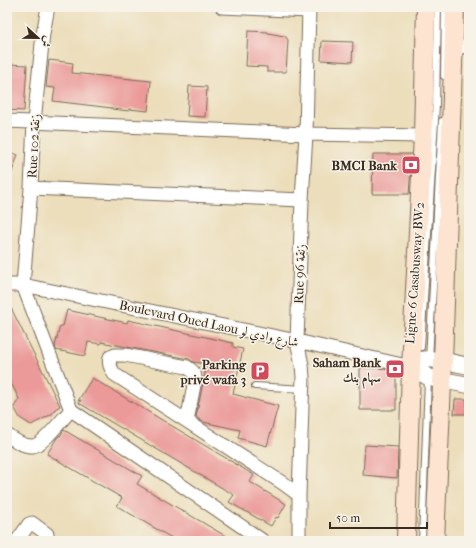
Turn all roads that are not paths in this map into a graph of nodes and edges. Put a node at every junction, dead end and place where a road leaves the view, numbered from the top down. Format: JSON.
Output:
{"nodes":[{"id":1,"x":48,"y":7,"type":"edge"},
{"id":2,"x":222,"y":7,"type":"edge"},
{"id":3,"x":426,"y":7,"type":"edge"},
{"id":4,"x":438,"y":7,"type":"edge"},
{"id":5,"x":445,"y":7,"type":"edge"},
{"id":6,"x":455,"y":7,"type":"edge"},
{"id":7,"x":309,"y":9,"type":"edge"},
{"id":8,"x":461,"y":46,"type":"edge"},
{"id":9,"x":444,"y":82,"type":"dead end"},
{"id":10,"x":443,"y":113,"type":"dead end"},
{"id":11,"x":7,"y":121,"type":"edge"},
{"id":12,"x":34,"y":122,"type":"junction"},
{"id":13,"x":306,"y":134,"type":"junction"},
{"id":14,"x":423,"y":136,"type":"junction"},
{"id":15,"x":31,"y":188,"type":"junction"},
{"id":16,"x":302,"y":200,"type":"junction"},
{"id":17,"x":7,"y":285,"type":"edge"},
{"id":18,"x":23,"y":285,"type":"junction"},
{"id":19,"x":297,"y":341,"type":"junction"},
{"id":20,"x":469,"y":366,"type":"edge"},
{"id":21,"x":427,"y":369,"type":"junction"},
{"id":22,"x":469,"y":385,"type":"edge"},
{"id":23,"x":254,"y":386,"type":"dead end"},
{"id":24,"x":302,"y":389,"type":"junction"},
{"id":25,"x":71,"y":410,"type":"junction"},
{"id":26,"x":187,"y":421,"type":"junction"},
{"id":27,"x":7,"y":435,"type":"edge"},
{"id":28,"x":299,"y":495,"type":"junction"},
{"id":29,"x":409,"y":537,"type":"edge"},
{"id":30,"x":17,"y":541,"type":"edge"},
{"id":31,"x":45,"y":541,"type":"edge"},
{"id":32,"x":263,"y":541,"type":"edge"},
{"id":33,"x":299,"y":541,"type":"edge"},
{"id":34,"x":412,"y":541,"type":"edge"},
{"id":35,"x":422,"y":541,"type":"edge"},
{"id":36,"x":435,"y":541,"type":"edge"}],
"edges":[{"from":1,"to":12,"type":"street","name":"Rue 102 زنقة"},
{"from":2,"to":7,"type":"street"},
{"from":3,"to":14,"type":"main road"},
{"from":4,"to":21,"type":"lane","name":"Ligne 6 Casabusway BW2"},
{"from":5,"to":9,"type":"lane"},
{"from":6,"to":8,"type":"main road"},
{"from":7,"to":13,"type":"street","name":"Rue 96 زنقة"},
{"from":8,"to":21,"type":"main road"},
{"from":10,"to":21,"type":"lane","name":"Ligne 6 Casabusway BW2"},
{"from":11,"to":12,"type":"street"},
{"from":12,"to":13,"type":"street"},
{"from":12,"to":15,"type":"street","name":"Rue 102 زنقة"},
{"from":13,"to":14,"type":"street"},
{"from":13,"to":16,"type":"street","name":"Rue 96 زنقة"},
{"from":14,"to":21,"type":"main road"},
{"from":15,"to":16,"type":"street"},
{"from":15,"to":18,"type":"street","name":"Rue 102 زنقة"},
{"from":16,"to":19,"type":"street","name":"Rue 96 زنقة"},
{"from":17,"to":18,"type":"street","name":"Boulevard Oued Laou شارع وادي لو"},
{"from":18,"to":19,"type":"street","name":"Boulevard Oued Laou شارع وادي لو"},
{"from":18,"to":25,"type":"street"},
{"from":19,"to":21,"type":"street","name":"Boulevard Oued Laou شارع وادي لو"},
{"from":19,"to":24,"type":"street","name":"Rue 96 زنقة"},
{"from":20,"to":21,"type":"street","name":"Boulevard Oued Laou شارع وادي لو"},
{"from":21,"to":22,"type":"street","name":"Boulevard Oued Laou شارع وادي لو"},
{"from":21,"to":29,"type":"main road"},
{"from":21,"to":35,"type":"lane","name":"Ligne 6 Casabusway BW2"},
{"from":21,"to":36,"type":"main road"},
{"from":23,"to":24,"type":"lane"},
{"from":24,"to":28,"type":"street","name":"Rue 96 زنقة"},
{"from":25,"to":27,"type":"street"},
{"from":25,"to":32,"type":"street"},
{"from":26,"to":26,"type":"street"},
{"from":26,"to":28,"type":"street"},
{"from":28,"to":33,"type":"street","name":"Rue 96 زنقة"},
{"from":29,"to":34,"type":"lane"},
{"from":30,"to":31,"type":"street"}]}
